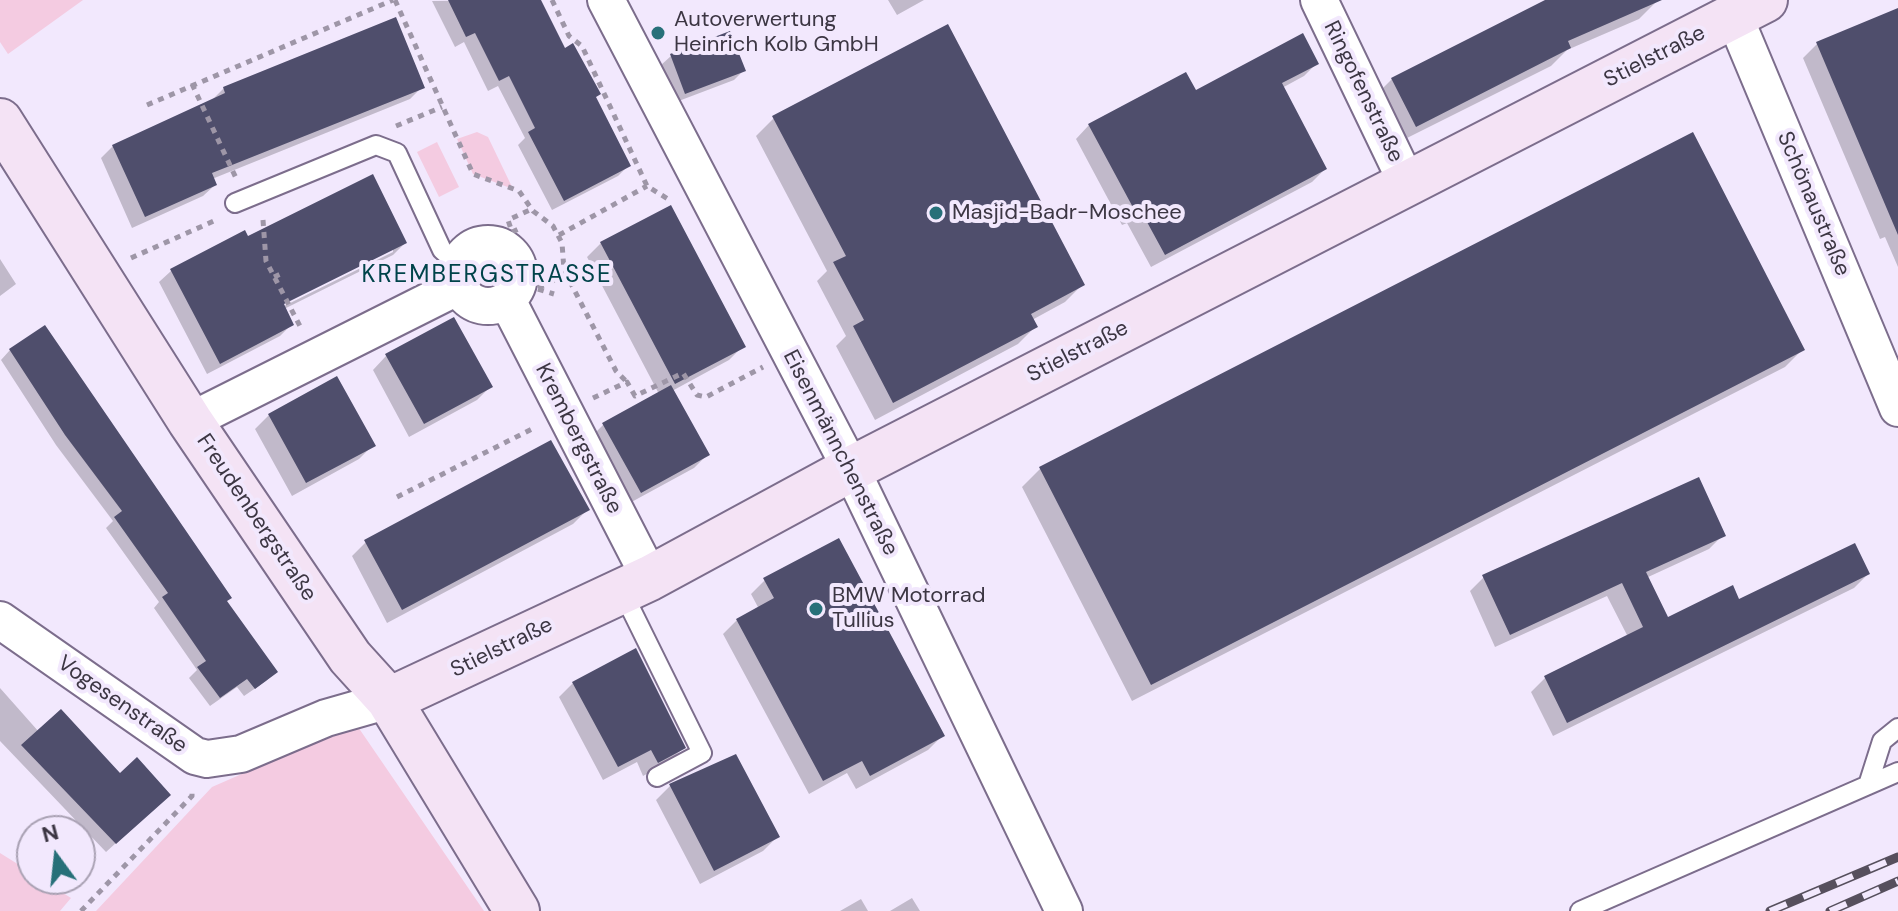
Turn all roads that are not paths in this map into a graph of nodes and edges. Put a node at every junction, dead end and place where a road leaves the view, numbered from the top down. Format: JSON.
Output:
{"nodes":[{"id":1,"x":606,"y":0,"type":"edge"},
{"id":2,"x":1319,"y":0,"type":"edge"},
{"id":3,"x":1742,"y":5,"type":"edge"},
{"id":4,"x":0,"y":121,"type":"edge"},
{"id":5,"x":1407,"y":183,"type":"junction"},
{"id":6,"x":241,"y":201,"type":"road end"},
{"id":7,"x":459,"y":276,"type":"junction"},
{"id":8,"x":522,"y":294,"type":"junction"},
{"id":9,"x":1898,"y":408,"type":"edge"},
{"id":10,"x":190,"y":421,"type":"junction"},
{"id":11,"x":851,"y":469,"type":"junction"},
{"id":12,"x":636,"y":584,"type":"junction"},
{"id":13,"x":0,"y":620,"type":"edge"},
{"id":14,"x":389,"y":700,"type":"junction"},
{"id":15,"x":1898,"y":728,"type":"edge"},
{"id":16,"x":1898,"y":772,"type":"edge"},
{"id":17,"x":657,"y":777,"type":"dead end"},
{"id":18,"x":1868,"y":785,"type":"junction"},
{"id":19,"x":517,"y":911,"type":"edge"},
{"id":20,"x":1064,"y":911,"type":"edge"},
{"id":21,"x":1580,"y":911,"type":"edge"}],
"edges":[{"from":1,"to":11,"type":"street","name":"Eisenmännchenstraße"},
{"from":2,"to":5,"type":"street","name":"Ringofenstraße"},
{"from":3,"to":5,"type":"street","name":"Stielstraße"},
{"from":3,"to":9,"type":"street","name":"Schönaustraße"},
{"from":4,"to":10,"type":"street","name":"Freudenbergstraße"},
{"from":5,"to":11,"type":"street","name":"Stielstraße"},
{"from":6,"to":7,"type":"lane"},
{"from":7,"to":8,"type":"street"},
{"from":7,"to":8,"type":"street"},
{"from":7,"to":10,"type":"street"},
{"from":8,"to":12,"type":"street","name":"Krembergstraße"},
{"from":10,"to":14,"type":"street","name":"Freudenbergstraße"},
{"from":11,"to":12,"type":"street","name":"Stielstraße"},
{"from":11,"to":20,"type":"street","name":"Eisenmännchenstraße"},
{"from":12,"to":14,"type":"street","name":"Stielstraße"},
{"from":12,"to":17,"type":"lane"},
{"from":13,"to":14,"type":"street","name":"Vogesenstraße"},
{"from":14,"to":19,"type":"street","name":"Freudenbergstraße"},
{"from":15,"to":18,"type":"lane"},
{"from":16,"to":18,"type":"lane"},
{"from":18,"to":21,"type":"lane"}]}
